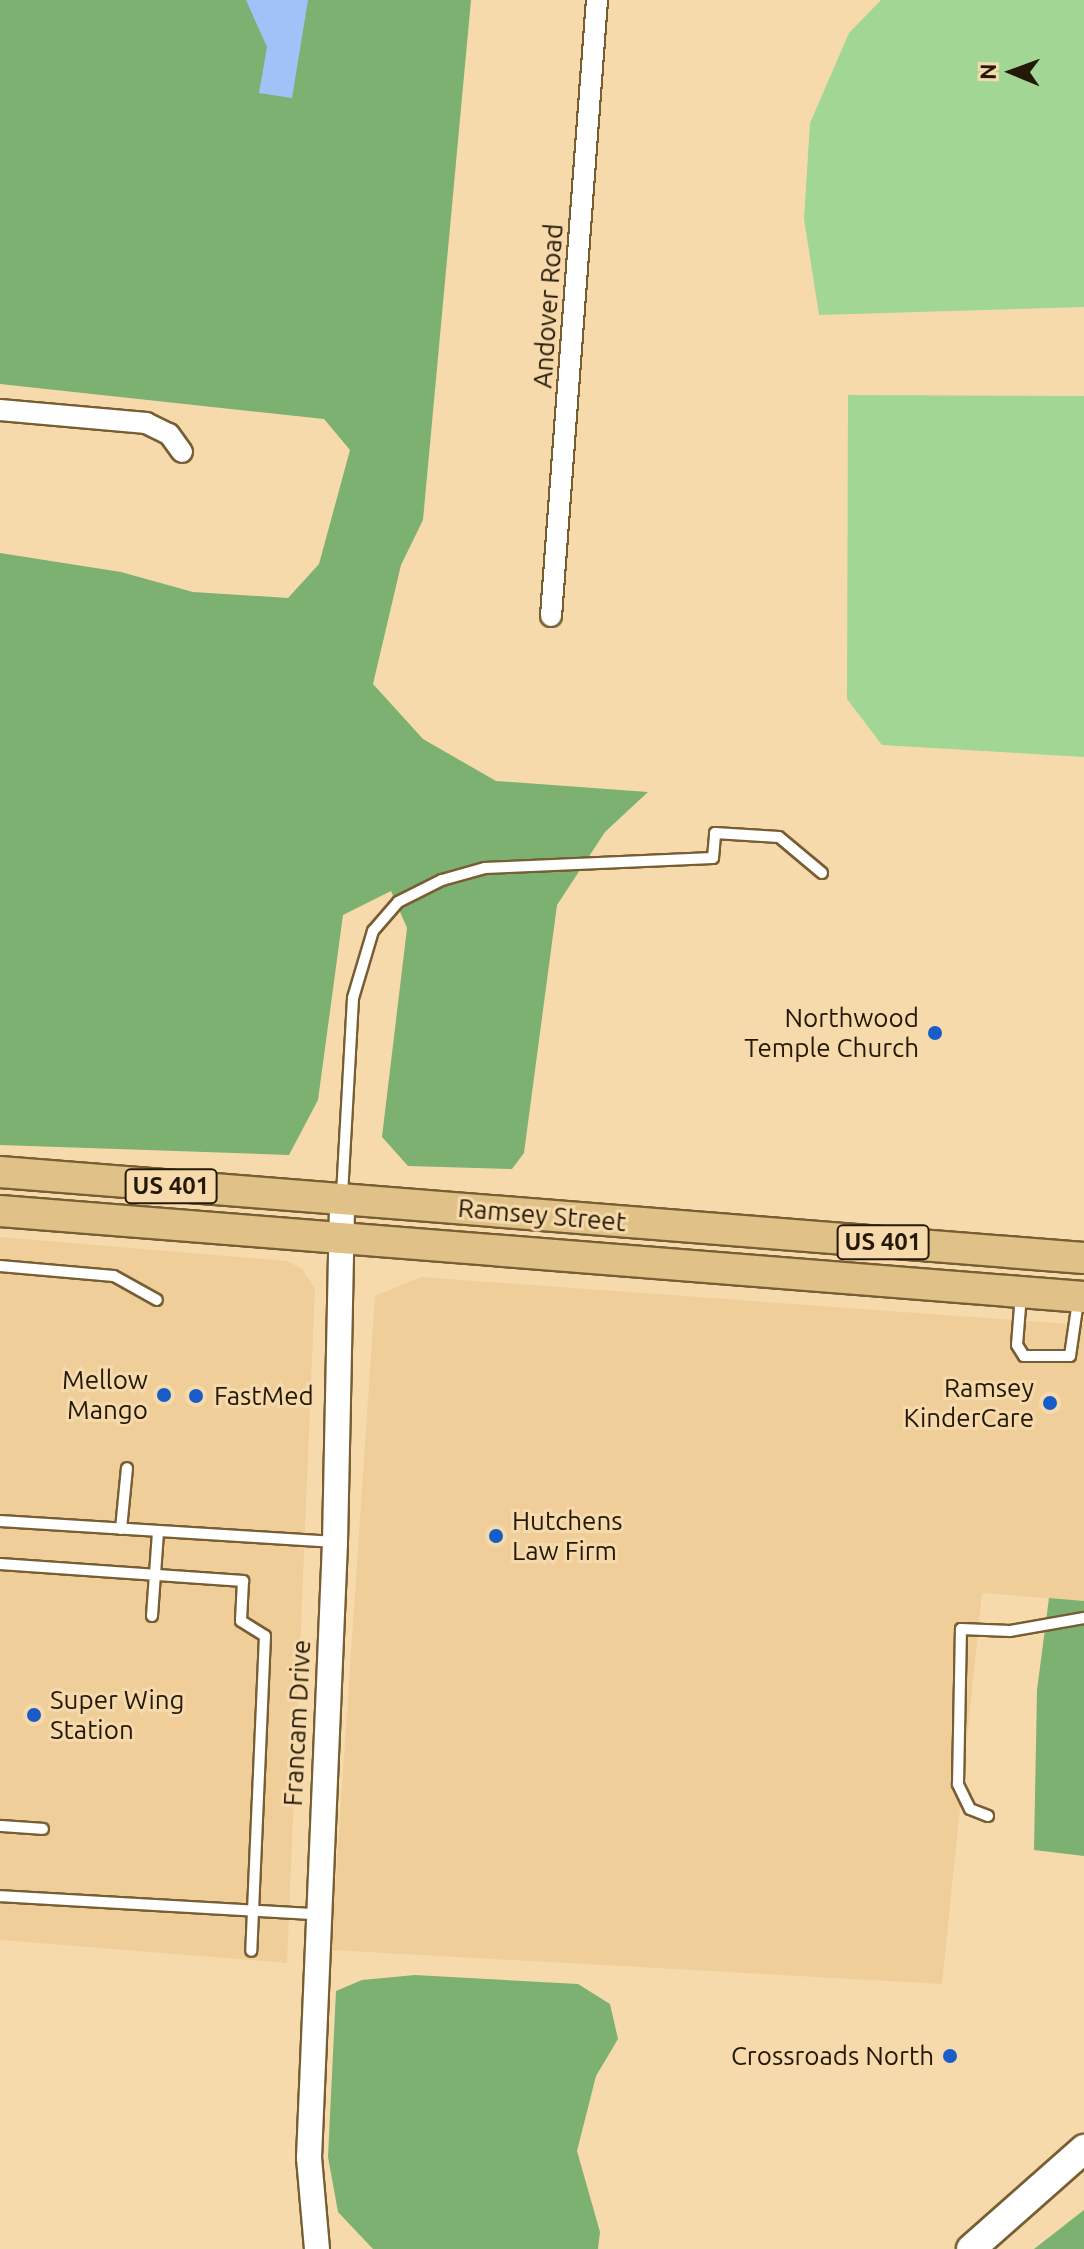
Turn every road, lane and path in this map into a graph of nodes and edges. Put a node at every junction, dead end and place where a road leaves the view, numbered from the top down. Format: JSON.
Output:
{"nodes":[{"id":1,"x":597,"y":0,"type":"edge"},
{"id":2,"x":0,"y":410,"type":"edge"},
{"id":3,"x":182,"y":452,"type":"dead end"},
{"id":4,"x":551,"y":616,"type":"dead end"},
{"id":5,"x":822,"y":873,"type":"dead end"},
{"id":6,"x":0,"y":1172,"type":"edge"},
{"id":7,"x":342,"y":1199,"type":"junction"},
{"id":8,"x":0,"y":1211,"type":"edge"},
{"id":9,"x":342,"y":1238,"type":"junction"},
{"id":10,"x":1084,"y":1258,"type":"edge"},
{"id":11,"x":0,"y":1266,"type":"edge"},
{"id":12,"x":1021,"y":1292,"type":"junction"},
{"id":13,"x":1081,"y":1296,"type":"edge"},
{"id":14,"x":157,"y":1300,"type":"dead end"},
{"id":15,"x":127,"y":1468,"type":"dead end"},
{"id":16,"x":0,"y":1521,"type":"edge"},
{"id":17,"x":121,"y":1529,"type":"junction"},
{"id":18,"x":158,"y":1532,"type":"junction"},
{"id":19,"x":335,"y":1542,"type":"junction"},
{"id":20,"x":0,"y":1564,"type":"edge"},
{"id":21,"x":155,"y":1575,"type":"junction"},
{"id":22,"x":152,"y":1616,"type":"dead end"},
{"id":23,"x":1084,"y":1618,"type":"edge"},
{"id":24,"x":988,"y":1816,"type":"dead end"},
{"id":25,"x":0,"y":1826,"type":"edge"},
{"id":26,"x":43,"y":1829,"type":"dead end"},
{"id":27,"x":0,"y":1896,"type":"edge"},
{"id":28,"x":253,"y":1910,"type":"junction"},
{"id":29,"x":315,"y":1914,"type":"junction"},
{"id":30,"x":251,"y":1951,"type":"dead end"},
{"id":31,"x":1082,"y":2156,"type":"edge"},
{"id":32,"x":317,"y":2249,"type":"edge"},
{"id":33,"x":971,"y":2249,"type":"edge"}],
"edges":[{"from":1,"to":4,"type":"street","name":"Andover Road"},
{"from":2,"to":3,"type":"street"},
{"from":5,"to":7,"type":"lane"},
{"from":6,"to":7,"type":"main road","name":"Ramsey Street","number":"US 401"},
{"from":7,"to":9,"type":"street","name":"Francam Drive"},
{"from":7,"to":10,"type":"main road","name":"Ramsey Street","number":"US 401"},
{"from":8,"to":9,"type":"main road","name":"Ramsey Street","number":"US 401"},
{"from":9,"to":12,"type":"main road","name":"Ramsey Street","number":"US 401"},
{"from":9,"to":19,"type":"street","name":"Francam Drive"},
{"from":11,"to":14,"type":"lane"},
{"from":12,"to":13,"type":"main road","name":"Ramsey Street","number":"US 401"},
{"from":12,"to":13,"type":"lane"},
{"from":15,"to":17,"type":"lane"},
{"from":16,"to":17,"type":"lane"},
{"from":17,"to":18,"type":"lane"},
{"from":18,"to":19,"type":"lane"},
{"from":18,"to":21,"type":"lane"},
{"from":19,"to":29,"type":"street","name":"Francam Drive"},
{"from":20,"to":21,"type":"lane"},
{"from":21,"to":22,"type":"lane"},
{"from":21,"to":28,"type":"lane"},
{"from":23,"to":24,"type":"lane"},
{"from":25,"to":26,"type":"lane"},
{"from":27,"to":28,"type":"lane"},
{"from":28,"to":29,"type":"lane"},
{"from":28,"to":30,"type":"lane"},
{"from":29,"to":32,"type":"street","name":"Francam Drive"},
{"from":31,"to":33,"type":"main road"}]}
